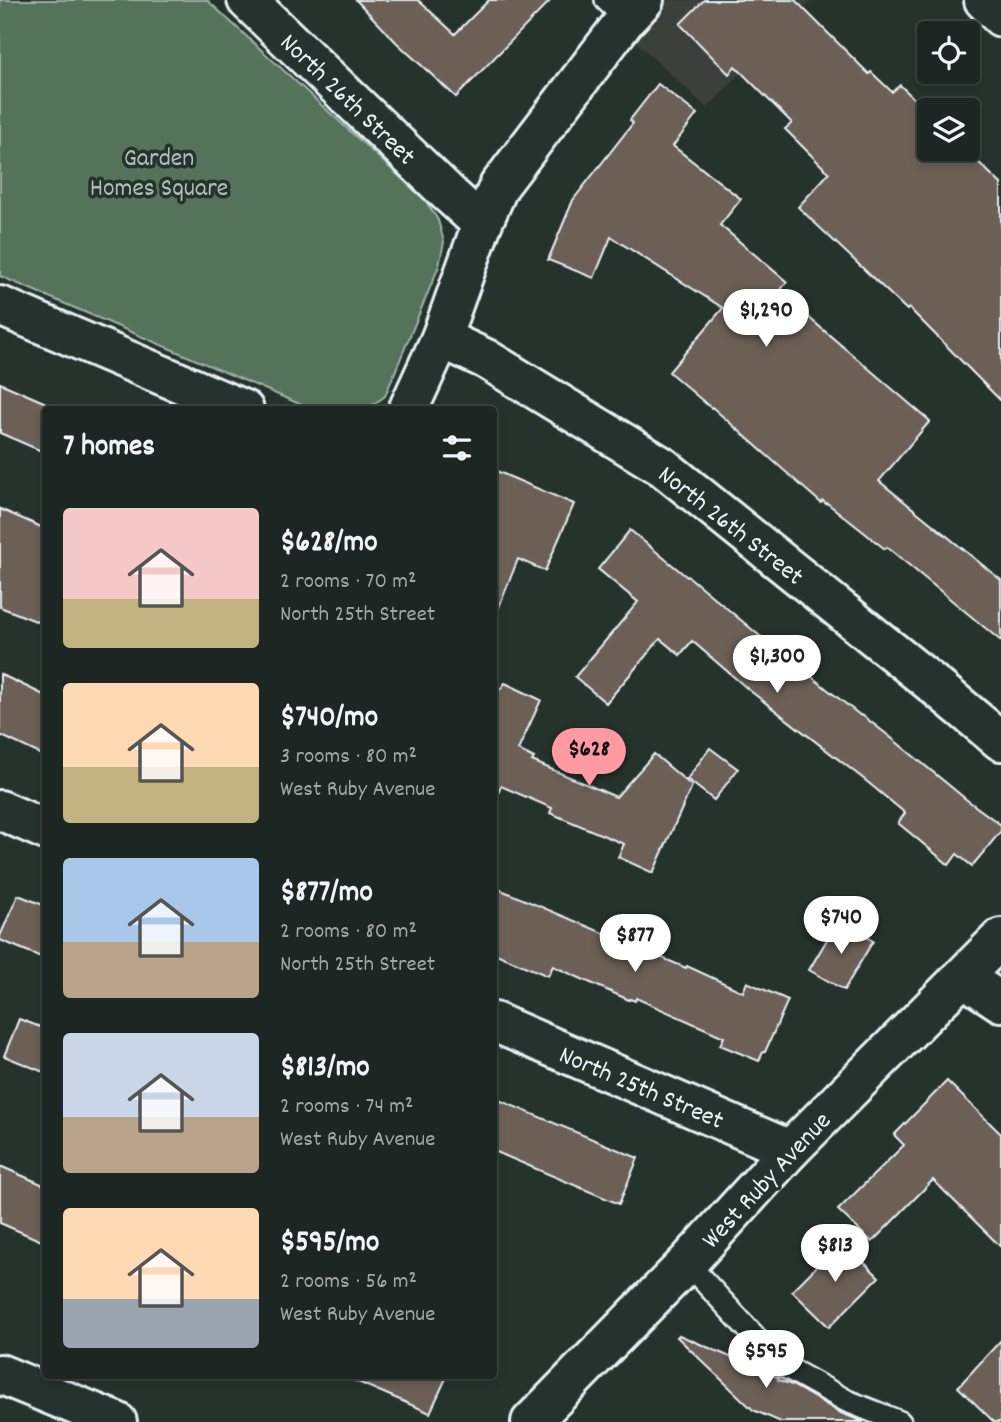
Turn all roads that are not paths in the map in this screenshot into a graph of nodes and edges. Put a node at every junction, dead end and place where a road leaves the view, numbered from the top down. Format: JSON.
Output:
{"nodes":[{"id":1,"x":247,"y":0,"type":"edge"},
{"id":2,"x":984,"y":0,"type":"edge"},
{"id":3,"x":626,"y":6,"type":"edge"},
{"id":4,"x":1001,"y":17,"type":"edge"},
{"id":5,"x":482,"y":224,"type":"junction"},
{"id":6,"x":0,"y":306,"type":"edge"},
{"id":7,"x":441,"y":338,"type":"junction"},
{"id":8,"x":235,"y":406,"type":"edge"},
{"id":9,"x":410,"y":406,"type":"edge"},
{"id":10,"x":1001,"y":741,"type":"edge"},
{"id":11,"x":0,"y":810,"type":"edge"},
{"id":12,"x":42,"y":828,"type":"edge"},
{"id":13,"x":1001,"y":938,"type":"edge"},
{"id":14,"x":963,"y":977,"type":"junction"},
{"id":15,"x":1001,"y":1002,"type":"edge"},
{"id":16,"x":497,"y":1023,"type":"edge"},
{"id":17,"x":790,"y":1150,"type":"junction"},
{"id":18,"x":687,"y":1263,"type":"junction"},
{"id":19,"x":0,"y":1374,"type":"edge"},
{"id":20,"x":117,"y":1422,"type":"edge"},
{"id":21,"x":531,"y":1422,"type":"edge"},
{"id":22,"x":900,"y":1422,"type":"edge"}],
"edges":[{"from":1,"to":5,"type":"street","name":"North 26th Street"},
{"from":2,"to":4,"type":"street"},
{"from":3,"to":5,"type":"street"},
{"from":5,"to":7,"type":"street"},
{"from":6,"to":8,"type":"street"},
{"from":7,"to":9,"type":"street"},
{"from":7,"to":10,"type":"street","name":"North 26th Street"},
{"from":11,"to":12,"type":"street"},
{"from":13,"to":14,"type":"street","name":"West Ruby Avenue"},
{"from":14,"to":15,"type":"street"},
{"from":14,"to":17,"type":"street","name":"West Ruby Avenue"},
{"from":16,"to":17,"type":"street","name":"North 25th Street"},
{"from":17,"to":18,"type":"street","name":"West Ruby Avenue"},
{"from":18,"to":21,"type":"street","name":"West Ruby Avenue"},
{"from":18,"to":22,"type":"lane"},
{"from":19,"to":20,"type":"street"}]}
